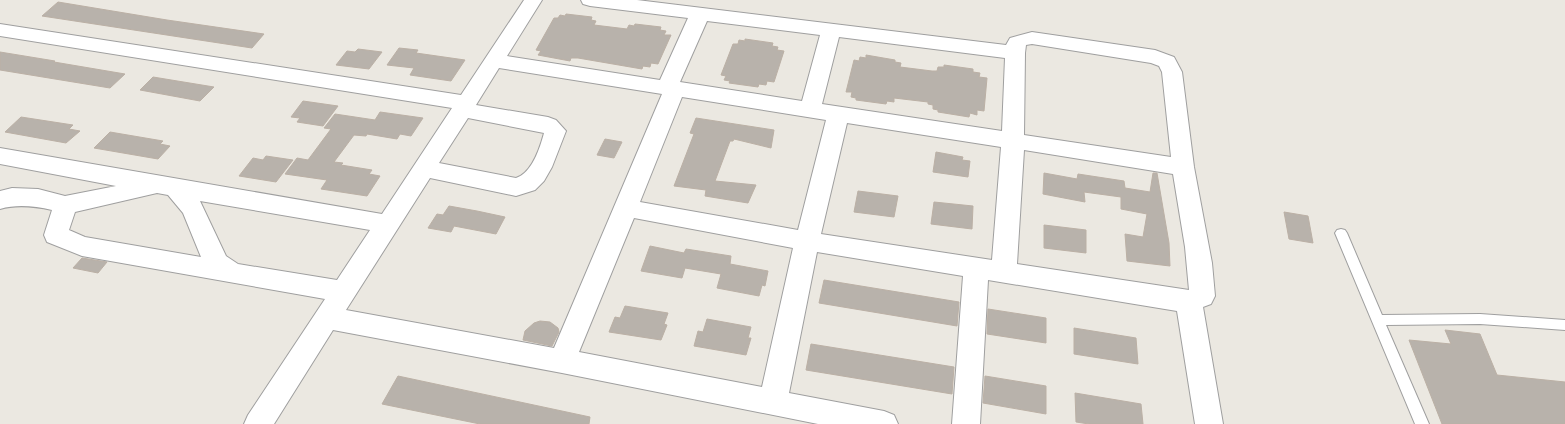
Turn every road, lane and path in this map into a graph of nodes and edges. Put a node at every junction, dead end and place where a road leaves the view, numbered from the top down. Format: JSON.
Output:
{"nodes":[{"id":1,"x":534,"y":0,"type":"edge"},
{"id":2,"x":590,"y":0,"type":"edge"},
{"id":3,"x":700,"y":14,"type":"junction"},
{"id":4,"x":0,"y":30,"type":"edge"},
{"id":5,"x":830,"y":31,"type":"junction"},
{"id":6,"x":1015,"y":53,"type":"junction"},
{"id":7,"x":494,"y":61,"type":"junction"},
{"id":8,"x":671,"y":88,"type":"junction"},
{"id":9,"x":465,"y":106,"type":"junction"},
{"id":10,"x":810,"y":110,"type":"junction"},
{"id":11,"x":838,"y":114,"type":"junction"},
{"id":12,"x":1013,"y":141,"type":"junction"},
{"id":13,"x":0,"y":156,"type":"edge"},
{"id":14,"x":1183,"y":167,"type":"junction"},
{"id":15,"x":424,"y":168,"type":"junction"},
{"id":16,"x":167,"y":187,"type":"junction"},
{"id":17,"x":0,"y":200,"type":"edge"},
{"id":18,"x":64,"y":204,"type":"junction"},
{"id":19,"x":626,"y":208,"type":"junction"},
{"id":20,"x":388,"y":224,"type":"junction"},
{"id":21,"x":1341,"y":233,"type":"dead end"},
{"id":22,"x":807,"y":241,"type":"junction"},
{"id":23,"x":976,"y":268,"type":"junction"},
{"id":24,"x":1004,"y":273,"type":"junction"},
{"id":25,"x":233,"y":274,"type":"junction"},
{"id":26,"x":344,"y":292,"type":"junction"},
{"id":27,"x":1190,"y":302,"type":"junction"},
{"id":28,"x":327,"y":318,"type":"junction"},
{"id":29,"x":1379,"y":320,"type":"junction"},
{"id":30,"x":1565,"y":325,"type":"edge"},
{"id":31,"x":562,"y":361,"type":"junction"},
{"id":32,"x":773,"y":402,"type":"junction"},
{"id":33,"x":258,"y":424,"type":"edge"},
{"id":34,"x":884,"y":424,"type":"edge"},
{"id":35,"x":966,"y":424,"type":"edge"},
{"id":36,"x":1209,"y":424,"type":"edge"},
{"id":37,"x":1422,"y":424,"type":"edge"}],
"edges":[{"from":1,"to":7,"type":"street"},
{"from":2,"to":3,"type":"street"},
{"from":3,"to":5,"type":"street"},
{"from":3,"to":8,"type":"street"},
{"from":4,"to":9,"type":"street"},
{"from":5,"to":6,"type":"street"},
{"from":5,"to":10,"type":"street"},
{"from":6,"to":12,"type":"street"},
{"from":6,"to":14,"type":"street"},
{"from":7,"to":8,"type":"street"},
{"from":7,"to":9,"type":"street"},
{"from":8,"to":10,"type":"street"},
{"from":8,"to":19,"type":"street"},
{"from":9,"to":15,"type":"street"},
{"from":9,"to":15,"type":"street"},
{"from":10,"to":11,"type":"street"},
{"from":11,"to":12,"type":"street"},
{"from":11,"to":22,"type":"street"},
{"from":12,"to":14,"type":"street"},
{"from":12,"to":24,"type":"street"},
{"from":13,"to":16,"type":"street"},
{"from":14,"to":27,"type":"street"},
{"from":15,"to":20,"type":"street"},
{"from":16,"to":18,"type":"street"},
{"from":16,"to":20,"type":"street"},
{"from":16,"to":25,"type":"street"},
{"from":17,"to":18,"type":"street"},
{"from":18,"to":25,"type":"street"},
{"from":19,"to":22,"type":"street"},
{"from":19,"to":31,"type":"street"},
{"from":20,"to":26,"type":"street"},
{"from":21,"to":29,"type":"lane"},
{"from":22,"to":23,"type":"street"},
{"from":22,"to":32,"type":"street"},
{"from":23,"to":24,"type":"street"},
{"from":23,"to":35,"type":"street"},
{"from":24,"to":27,"type":"street"},
{"from":25,"to":26,"type":"street"},
{"from":26,"to":28,"type":"street"},
{"from":27,"to":36,"type":"street"},
{"from":28,"to":31,"type":"street"},
{"from":28,"to":33,"type":"street"},
{"from":29,"to":30,"type":"lane"},
{"from":29,"to":37,"type":"lane"},
{"from":31,"to":32,"type":"street"},
{"from":32,"to":34,"type":"street"}]}
